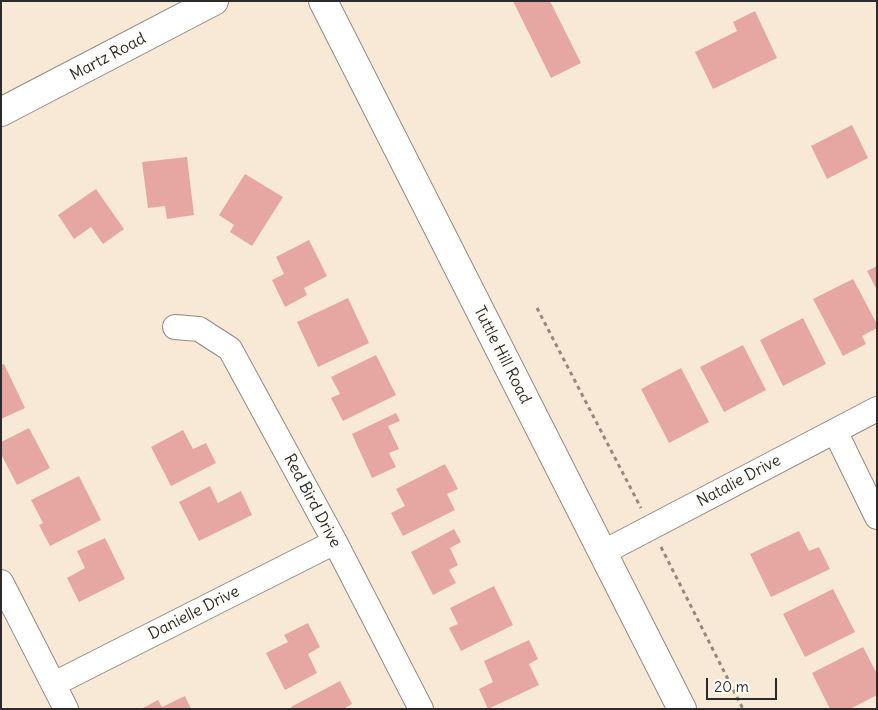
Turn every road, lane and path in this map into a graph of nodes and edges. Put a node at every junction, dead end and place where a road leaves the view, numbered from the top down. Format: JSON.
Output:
{"nodes":[{"id":1,"x":214,"y":1,"type":"edge"},
{"id":2,"x":323,"y":1,"type":"edge"},
{"id":3,"x":1,"y":112,"type":"edge"},
{"id":4,"x":175,"y":327,"type":"dead end"},
{"id":5,"x":877,"y":409,"type":"edge"},
{"id":6,"x":835,"y":431,"type":"junction"},
{"id":7,"x":877,"y":517,"type":"edge"},
{"id":8,"x":335,"y":542,"type":"junction"},
{"id":9,"x":602,"y":553,"type":"junction"},
{"id":10,"x":1,"y":582,"type":"edge"},
{"id":11,"x":54,"y":684,"type":"junction"},
{"id":12,"x":66,"y":709,"type":"edge"},
{"id":13,"x":421,"y":709,"type":"edge"},
{"id":14,"x":682,"y":709,"type":"edge"}],
"edges":[{"from":1,"to":3,"type":"main road","name":"Martz Road"},
{"from":2,"to":9,"type":"main road","name":"Tuttle Hill Road"},
{"from":4,"to":8,"type":"street","name":"Red Bird Drive"},
{"from":5,"to":6,"type":"street","name":"Natalie Drive"},
{"from":6,"to":7,"type":"street"},
{"from":6,"to":9,"type":"street","name":"Natalie Drive"},
{"from":8,"to":11,"type":"street","name":"Danielle Drive"},
{"from":8,"to":13,"type":"street","name":"Red Bird Drive"},
{"from":9,"to":14,"type":"main road","name":"Tuttle Hill Road"},
{"from":10,"to":11,"type":"street"},
{"from":11,"to":12,"type":"street"}]}
